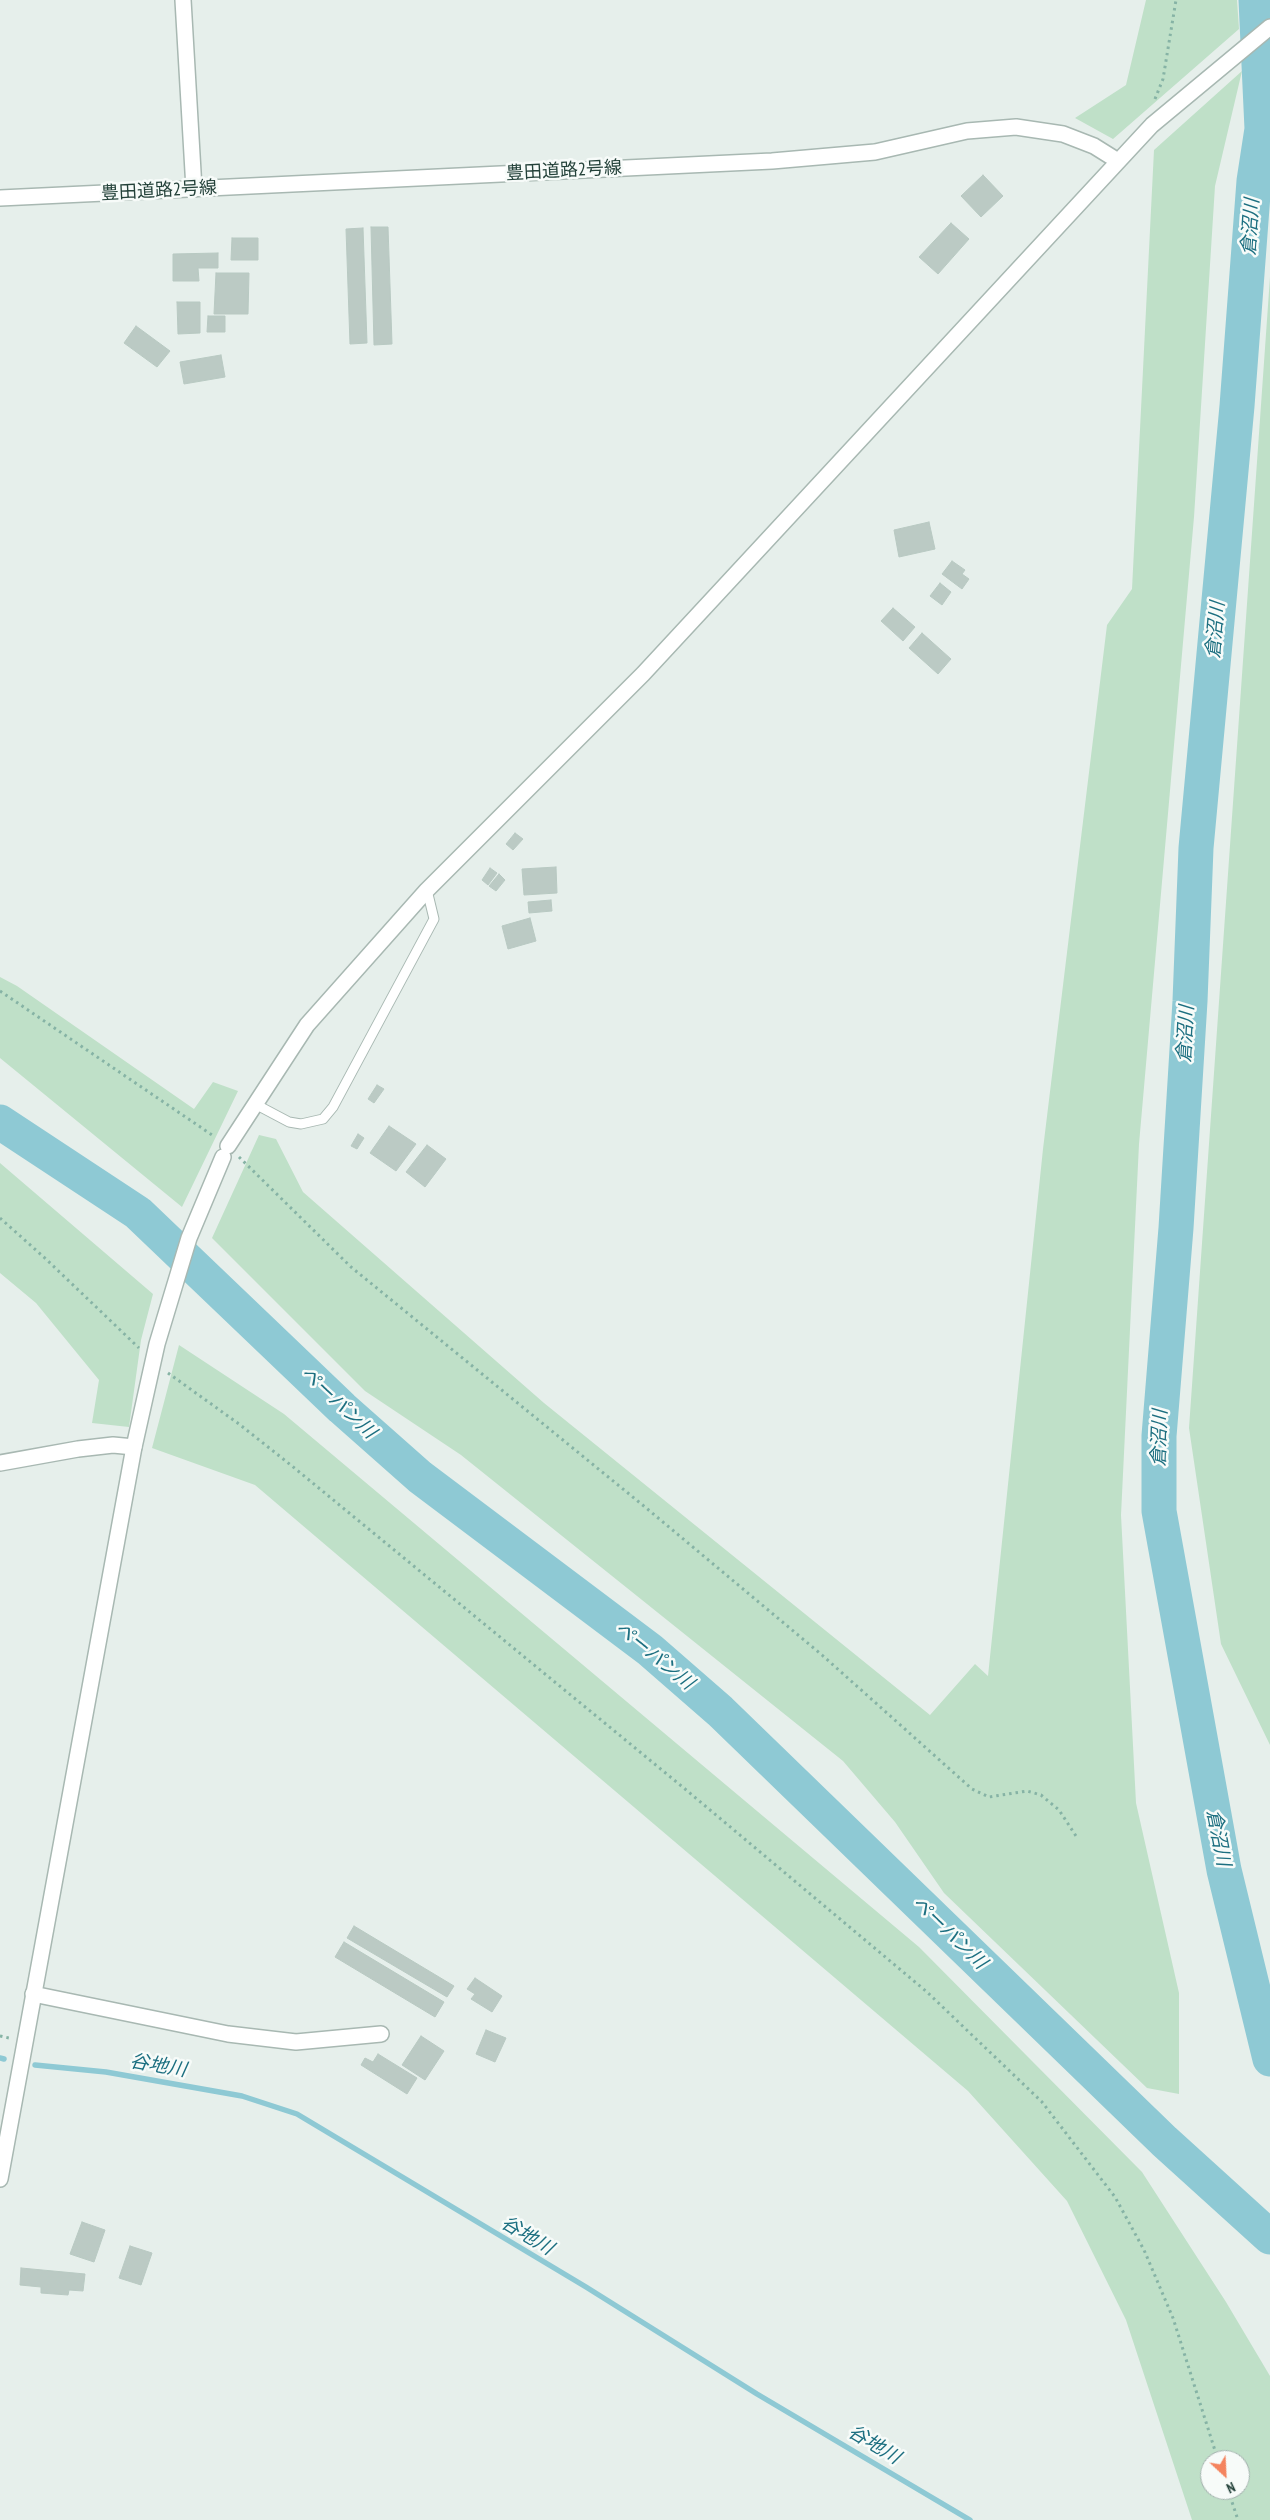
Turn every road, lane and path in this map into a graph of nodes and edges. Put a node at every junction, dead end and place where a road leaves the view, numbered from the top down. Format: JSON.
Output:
{"nodes":[{"id":1,"x":183,"y":0,"type":"edge"},
{"id":2,"x":1176,"y":0,"type":"edge"},
{"id":3,"x":1270,"y":27,"type":"edge"},
{"id":4,"x":1152,"y":125,"type":"junction"},
{"id":5,"x":1118,"y":160,"type":"junction"},
{"id":6,"x":194,"y":190,"type":"junction"},
{"id":7,"x":0,"y":198,"type":"edge"},
{"id":8,"x":426,"y":890,"type":"junction"},
{"id":9,"x":0,"y":991,"type":"edge"},
{"id":10,"x":256,"y":1104,"type":"junction"},
{"id":11,"x":225,"y":1151,"type":"junction"},
{"id":12,"x":0,"y":1218,"type":"edge"},
{"id":13,"x":153,"y":1362,"type":"junction"},
{"id":14,"x":134,"y":1447,"type":"junction"},
{"id":15,"x":0,"y":1463,"type":"edge"},
{"id":16,"x":1078,"y":1839,"type":"dead end"},
{"id":17,"x":33,"y":1994,"type":"junction"},
{"id":18,"x":381,"y":2034,"type":"dead end"},
{"id":19,"x":0,"y":2180,"type":"edge"},
{"id":20,"x":1215,"y":2450,"type":"edge"},
{"id":21,"x":1231,"y":2500,"type":"edge"},
{"id":22,"x":1238,"y":2520,"type":"edge"}],
"edges":[{"from":1,"to":6,"type":"street"},
{"from":2,"to":4,"type":"path"},
{"from":3,"to":4,"type":"street"},
{"from":4,"to":5,"type":"street"},
{"from":5,"to":6,"type":"street","name":"豊田道路2号線"},
{"from":5,"to":8,"type":"street"},
{"from":6,"to":7,"type":"street","name":"豊田道路2号線"},
{"from":8,"to":10,"type":"street"},
{"from":8,"to":10,"type":"lane"},
{"from":9,"to":11,"type":"path"},
{"from":10,"to":11,"type":"street"},
{"from":11,"to":13,"type":"street"},
{"from":11,"to":16,"type":"path"},
{"from":12,"to":13,"type":"path"},
{"from":13,"to":14,"type":"street"},
{"from":13,"to":20,"type":"path"},
{"from":14,"to":15,"type":"street"},
{"from":14,"to":17,"type":"street"},
{"from":17,"to":18,"type":"street"},
{"from":17,"to":19,"type":"street"},
{"from":21,"to":22,"type":"path"}]}
